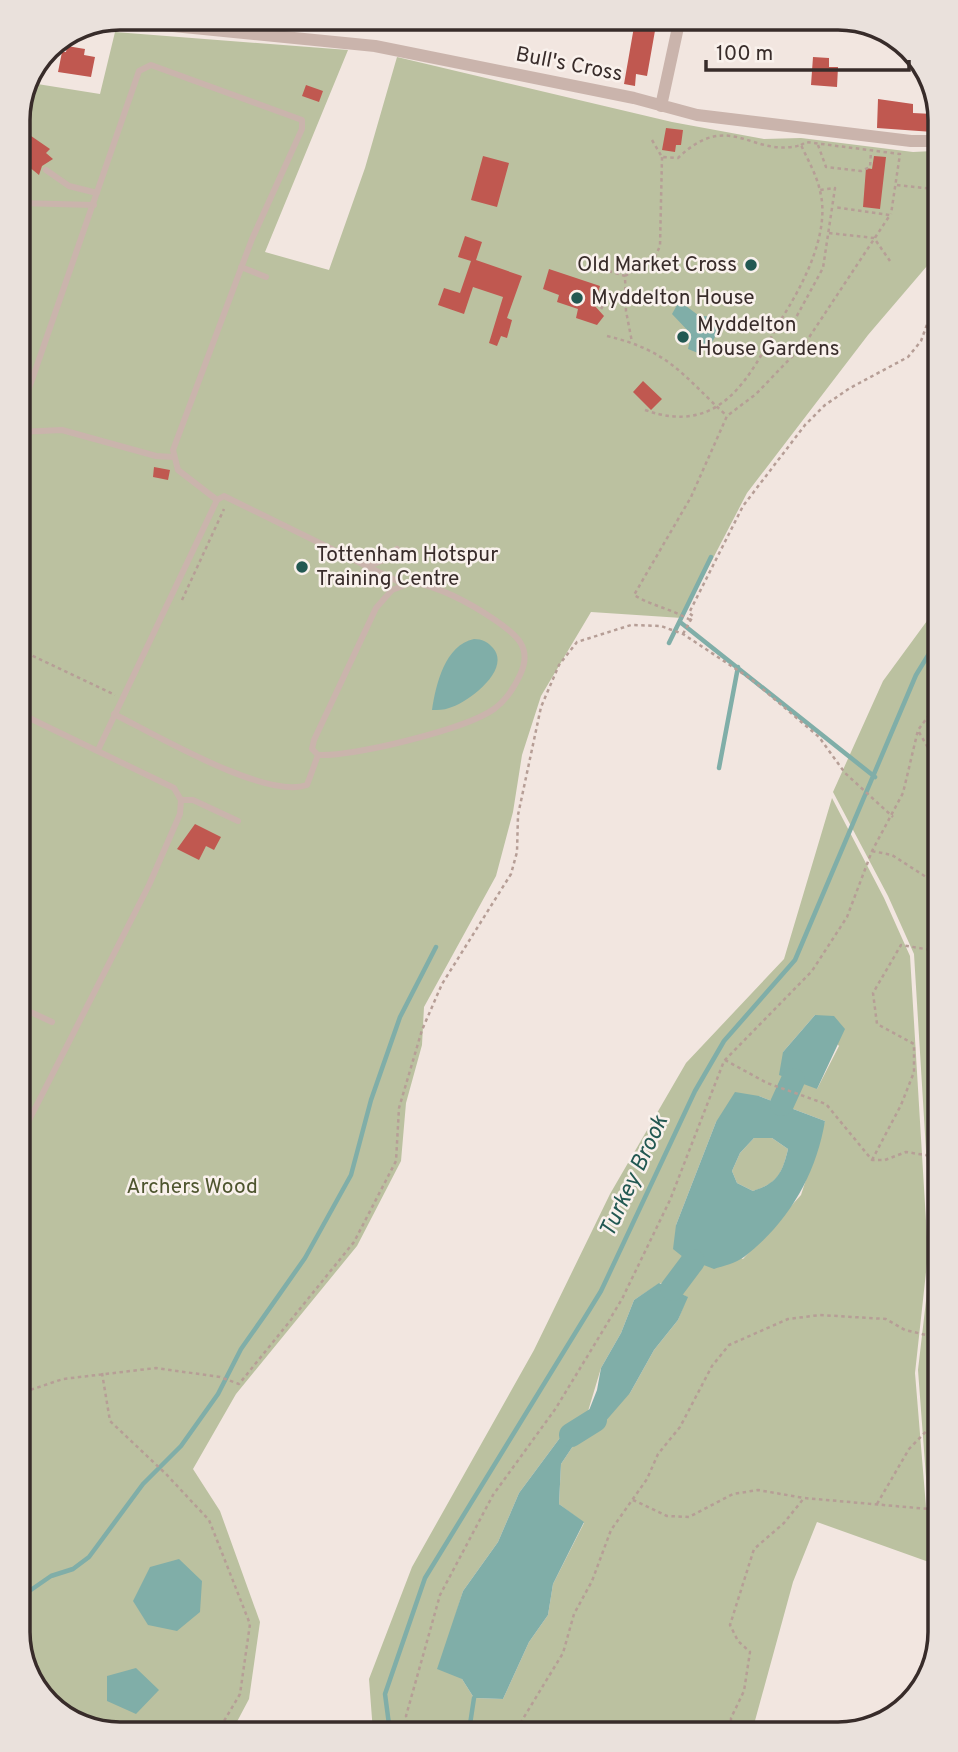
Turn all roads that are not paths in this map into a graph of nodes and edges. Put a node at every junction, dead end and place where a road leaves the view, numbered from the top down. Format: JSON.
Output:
{"nodes":[{"id":1,"x":235,"y":30,"type":"edge"},
{"id":2,"x":677,"y":30,"type":"edge"},
{"id":3,"x":661,"y":106,"type":"junction"},
{"id":4,"x":928,"y":141,"type":"edge"},
{"id":5,"x":46,"y":170,"type":"dead end"},
{"id":6,"x":97,"y":193,"type":"junction"},
{"id":7,"x":30,"y":203,"type":"edge"},
{"id":8,"x":94,"y":205,"type":"junction"},
{"id":9,"x":241,"y":267,"type":"junction"},
{"id":10,"x":266,"y":277,"type":"dead end"},
{"id":11,"x":30,"y":386,"type":"edge"},
{"id":12,"x":30,"y":432,"type":"edge"},
{"id":13,"x":173,"y":457,"type":"junction"},
{"id":14,"x":217,"y":500,"type":"junction"},
{"id":15,"x":397,"y":548,"type":"dead end"},
{"id":16,"x":369,"y":565,"type":"junction"},
{"id":17,"x":402,"y":584,"type":"junction"},
{"id":18,"x":114,"y":714,"type":"junction"},
{"id":19,"x":30,"y":718,"type":"edge"},
{"id":20,"x":98,"y":750,"type":"junction"},
{"id":21,"x":318,"y":755,"type":"junction"},
{"id":22,"x":181,"y":800,"type":"junction"},
{"id":23,"x":238,"y":821,"type":"dead end"},
{"id":24,"x":30,"y":1012,"type":"edge"},
{"id":25,"x":52,"y":1022,"type":"dead end"},
{"id":26,"x":30,"y":1118,"type":"edge"}],
"edges":[{"from":1,"to":3,"type":"street","name":"Bull's Cross"},
{"from":2,"to":3,"type":"street"},
{"from":3,"to":4,"type":"street","name":"Bull's Cross"},
{"from":5,"to":6,"type":"lane"},
{"from":6,"to":8,"type":"lane"},
{"from":6,"to":9,"type":"lane"},
{"from":7,"to":8,"type":"lane"},
{"from":8,"to":11,"type":"lane"},
{"from":9,"to":10,"type":"lane"},
{"from":9,"to":13,"type":"lane"},
{"from":12,"to":13,"type":"lane"},
{"from":13,"to":14,"type":"lane"},
{"from":14,"to":16,"type":"lane"},
{"from":14,"to":18,"type":"lane"},
{"from":15,"to":16,"type":"lane"},
{"from":16,"to":17,"type":"lane"},
{"from":17,"to":21,"type":"lane"},
{"from":17,"to":21,"type":"lane"},
{"from":18,"to":20,"type":"lane"},
{"from":18,"to":21,"type":"lane"},
{"from":19,"to":20,"type":"lane"},
{"from":20,"to":22,"type":"lane"},
{"from":22,"to":23,"type":"lane"},
{"from":22,"to":26,"type":"lane"},
{"from":24,"to":25,"type":"lane"}]}
